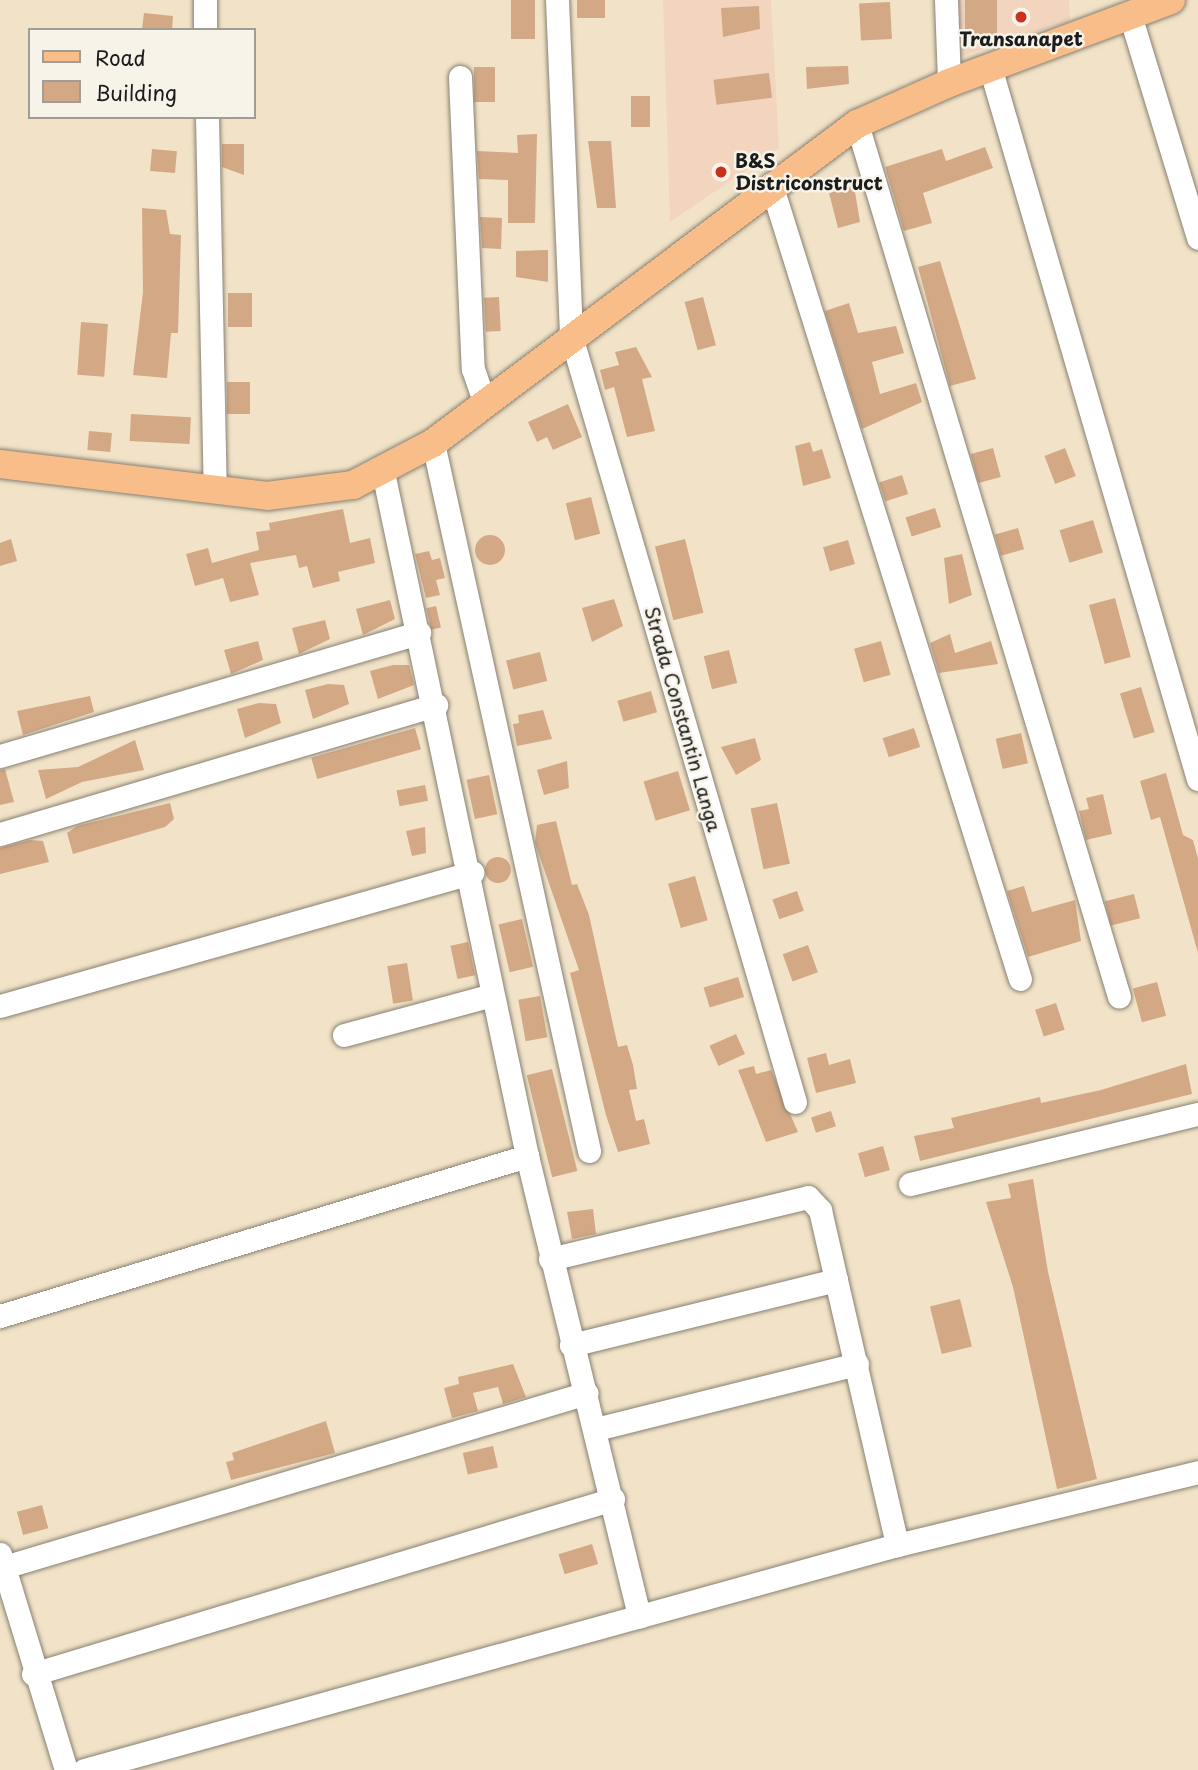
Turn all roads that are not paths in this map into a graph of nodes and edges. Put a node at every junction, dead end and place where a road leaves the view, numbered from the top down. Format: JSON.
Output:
{"nodes":[{"id":1,"x":205,"y":0,"type":"edge"},
{"id":2,"x":557,"y":0,"type":"edge"},
{"id":3,"x":946,"y":0,"type":"edge"},
{"id":4,"x":1171,"y":0,"type":"edge"},
{"id":5,"x":1130,"y":15,"type":"junction"},
{"id":6,"x":205,"y":28,"type":"edge"},
{"id":7,"x":989,"y":67,"type":"junction"},
{"id":8,"x":460,"y":77,"type":"dead end"},
{"id":9,"x":949,"y":83,"type":"junction"},
{"id":10,"x":207,"y":119,"type":"edge"},
{"id":11,"x":857,"y":124,"type":"junction"},
{"id":12,"x":771,"y":184,"type":"junction"},
{"id":13,"x":1198,"y":238,"type":"edge"},
{"id":14,"x":571,"y":336,"type":"junction"},
{"id":15,"x":485,"y":403,"type":"junction"},
{"id":16,"x":433,"y":443,"type":"junction"},
{"id":17,"x":0,"y":464,"type":"edge"},
{"id":18,"x":383,"y":472,"type":"junction"},
{"id":19,"x":215,"y":491,"type":"junction"},
{"id":20,"x":419,"y":633,"type":"junction"},
{"id":21,"x":436,"y":705,"type":"junction"},
{"id":22,"x":0,"y":756,"type":"edge"},
{"id":23,"x":1198,"y":779,"type":"edge"},
{"id":24,"x":0,"y":834,"type":"edge"},
{"id":25,"x":472,"y":872,"type":"junction"},
{"id":26,"x":1020,"y":979,"type":"dead end"},
{"id":27,"x":492,"y":995,"type":"junction"},
{"id":28,"x":1119,"y":997,"type":"dead end"},
{"id":29,"x":0,"y":1006,"type":"edge"},
{"id":30,"x":344,"y":1035,"type":"dead end"},
{"id":31,"x":795,"y":1102,"type":"dead end"},
{"id":32,"x":1198,"y":1114,"type":"edge"},
{"id":33,"x":589,"y":1151,"type":"dead end"},
{"id":34,"x":527,"y":1156,"type":"junction"},
{"id":35,"x":910,"y":1184,"type":"dead end"},
{"id":36,"x":550,"y":1259,"type":"junction"},
{"id":37,"x":836,"y":1280,"type":"junction"},
{"id":38,"x":0,"y":1316,"type":"edge"},
{"id":39,"x":571,"y":1345,"type":"junction"},
{"id":40,"x":857,"y":1364,"type":"junction"},
{"id":41,"x":587,"y":1393,"type":"junction"},
{"id":42,"x":596,"y":1429,"type":"junction"},
{"id":43,"x":1198,"y":1472,"type":"edge"},
{"id":44,"x":613,"y":1499,"type":"junction"},
{"id":45,"x":897,"y":1545,"type":"junction"},
{"id":46,"x":2,"y":1560,"type":"edge"},
{"id":47,"x":639,"y":1617,"type":"junction"},
{"id":48,"x":33,"y":1674,"type":"junction"},
{"id":49,"x":66,"y":1770,"type":"edge"},
{"id":50,"x":84,"y":1770,"type":"edge"}],
"edges":[{"from":1,"to":6,"type":"street"},
{"from":2,"to":14,"type":"street","name":"Strada Constantin Langa"},
{"from":3,"to":9,"type":"street"},
{"from":4,"to":5,"type":"main road"},
{"from":5,"to":7,"type":"main road"},
{"from":5,"to":13,"type":"street"},
{"from":7,"to":9,"type":"main road"},
{"from":7,"to":23,"type":"street"},
{"from":8,"to":15,"type":"street"},
{"from":9,"to":11,"type":"main road"},
{"from":10,"to":19,"type":"street"},
{"from":11,"to":12,"type":"main road"},
{"from":11,"to":28,"type":"street"},
{"from":12,"to":14,"type":"main road"},
{"from":12,"to":26,"type":"street"},
{"from":14,"to":15,"type":"main road"},
{"from":14,"to":31,"type":"street","name":"Strada Constantin Langa"},
{"from":15,"to":16,"type":"main road"},
{"from":16,"to":18,"type":"main road"},
{"from":16,"to":33,"type":"street"},
{"from":17,"to":19,"type":"main road"},
{"from":18,"to":19,"type":"main road"},
{"from":18,"to":20,"type":"street"},
{"from":20,"to":21,"type":"street"},
{"from":20,"to":22,"type":"street"},
{"from":21,"to":24,"type":"street"},
{"from":21,"to":25,"type":"street"},
{"from":25,"to":27,"type":"street"},
{"from":25,"to":29,"type":"street"},
{"from":27,"to":30,"type":"street"},
{"from":27,"to":34,"type":"street"},
{"from":32,"to":35,"type":"street"},
{"from":34,"to":36,"type":"street"},
{"from":34,"to":38,"type":"street"},
{"from":36,"to":37,"type":"street"},
{"from":36,"to":39,"type":"street"},
{"from":37,"to":39,"type":"street"},
{"from":37,"to":40,"type":"street"},
{"from":39,"to":41,"type":"street"},
{"from":40,"to":42,"type":"street"},
{"from":40,"to":45,"type":"street"},
{"from":41,"to":42,"type":"street"},
{"from":41,"to":46,"type":"street"},
{"from":42,"to":44,"type":"street"},
{"from":43,"to":45,"type":"street"},
{"from":44,"to":47,"type":"street"},
{"from":44,"to":48,"type":"street"},
{"from":45,"to":47,"type":"street"},
{"from":46,"to":48,"type":"street"},
{"from":47,"to":50,"type":"street"},
{"from":48,"to":49,"type":"street"}]}
